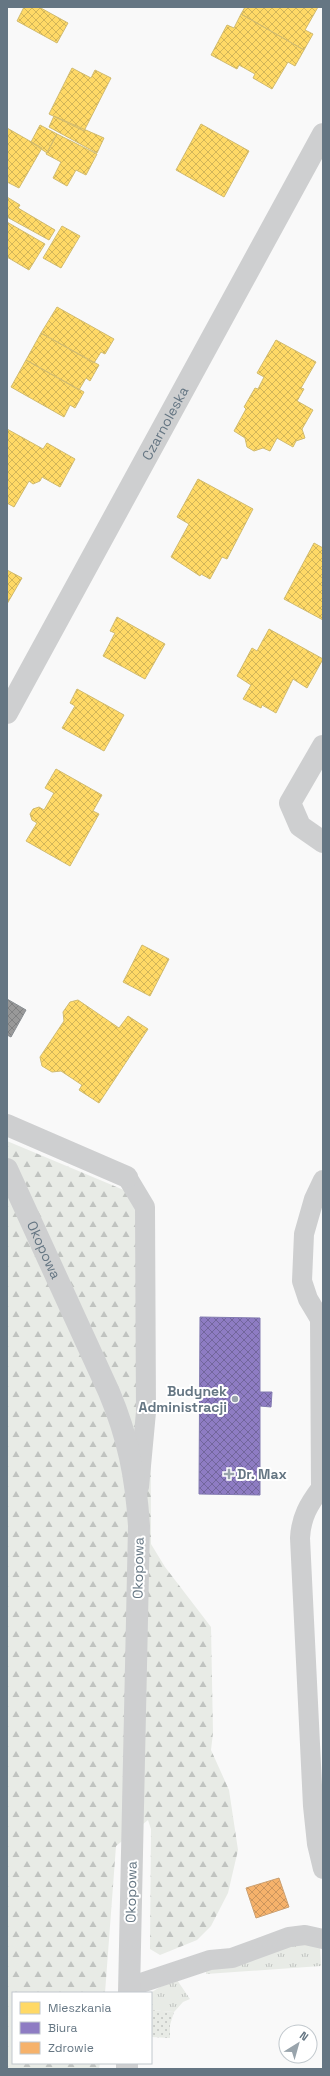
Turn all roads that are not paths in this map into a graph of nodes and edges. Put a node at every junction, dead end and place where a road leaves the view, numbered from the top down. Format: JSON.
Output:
{"nodes":[{"id":1,"x":323,"y":134,"type":"edge"},
{"id":2,"x":7,"y":713,"type":"edge"},
{"id":3,"x":323,"y":746,"type":"edge"},
{"id":4,"x":323,"y":842,"type":"edge"},
{"id":5,"x":7,"y":1125,"type":"edge"},
{"id":6,"x":7,"y":1169,"type":"edge"},
{"id":7,"x":127,"y":1177,"type":"joint"},
{"id":8,"x":323,"y":1180,"type":"edge"},
{"id":9,"x":322,"y":1487,"type":"edge"},
{"id":10,"x":138,"y":1500,"type":"junction"},
{"id":11,"x":317,"y":1766,"type":"edge"},
{"id":12,"x":323,"y":1869,"type":"edge"},
{"id":13,"x":323,"y":1939,"type":"edge"},
{"id":14,"x":129,"y":1990,"type":"edge"}],
"edges":[{"from":1,"to":2,"type":"street","name":"Czarnoleska"},
{"from":3,"to":4,"type":"street"},
{"from":5,"to":7,"type":"street"},
{"from":6,"to":10,"type":"street","name":"Okopowa"},
{"from":7,"to":10,"type":"lane"},
{"from":8,"to":9,"type":"lane"},
{"from":9,"to":11,"type":"lane"},
{"from":10,"to":14,"type":"street","name":"Okopowa"},
{"from":11,"to":12,"type":"lane"},
{"from":13,"to":14,"type":"lane"}]}
